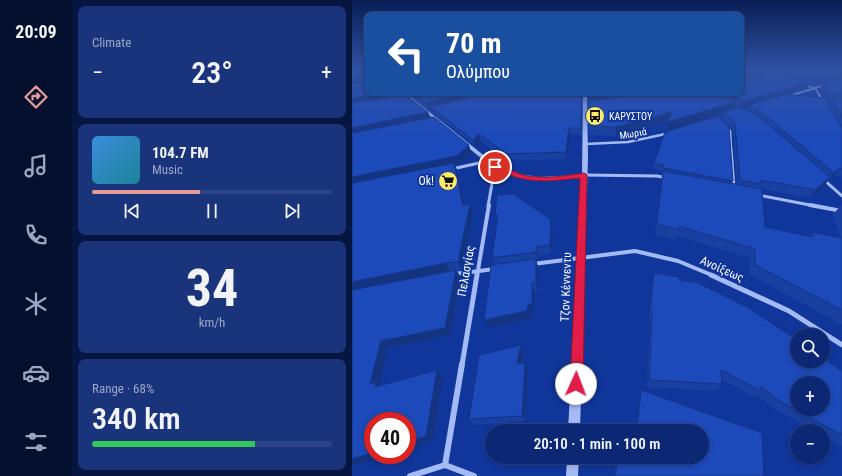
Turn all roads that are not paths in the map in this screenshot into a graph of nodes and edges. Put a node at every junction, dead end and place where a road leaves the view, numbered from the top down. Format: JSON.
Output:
{"nodes":[{"id":1,"x":798,"y":93,"type":"edge"},
{"id":2,"x":818,"y":93,"type":"edge"},
{"id":3,"x":404,"y":96,"type":"edge"},
{"id":4,"x":585,"y":96,"type":"edge"},
{"id":5,"x":782,"y":98,"type":"edge"},
{"id":6,"x":817,"y":102,"type":"edge"},
{"id":7,"x":823,"y":102,"type":"junction"},
{"id":8,"x":830,"y":103,"type":"edge"},
{"id":9,"x":584,"y":107,"type":"junction"},
{"id":10,"x":592,"y":107,"type":"edge"},
{"id":11,"x":436,"y":110,"type":"edge"},
{"id":12,"x":429,"y":112,"type":"junction"},
{"id":13,"x":439,"y":120,"type":"junction"},
{"id":14,"x":432,"y":122,"type":"edge"},
{"id":15,"x":721,"y":122,"type":"edge"},
{"id":16,"x":674,"y":131,"type":"edge"},
{"id":17,"x":586,"y":144,"type":"junction"},
{"id":18,"x":488,"y":161,"type":"junction"},
{"id":19,"x":495,"y":167,"type":"junction"},
{"id":20,"x":450,"y":170,"type":"edge"},
{"id":21,"x":584,"y":175,"type":"junction"},
{"id":22,"x":819,"y":176,"type":"edge"},
{"id":23,"x":673,"y":179,"type":"edge"},
{"id":24,"x":727,"y":190,"type":"edge"},
{"id":25,"x":757,"y":195,"type":"edge"},
{"id":26,"x":842,"y":196,"type":"edge"},
{"id":27,"x":842,"y":211,"type":"edge"},
{"id":28,"x":582,"y":257,"type":"junction"},
{"id":29,"x":529,"y":264,"type":"edge"},
{"id":30,"x":499,"y":269,"type":"edge"},
{"id":31,"x":477,"y":272,"type":"junction"},
{"id":32,"x":451,"y":275,"type":"edge"},
{"id":33,"x":842,"y":345,"type":"edge"},
{"id":34,"x":574,"y":424,"type":"edge"},
{"id":35,"x":573,"y":464,"type":"edge"},
{"id":36,"x":445,"y":465,"type":"junction"},
{"id":37,"x":410,"y":476,"type":"edge"},
{"id":38,"x":474,"y":476,"type":"edge"},
{"id":39,"x":572,"y":476,"type":"edge"}],
"edges":[{"from":1,"to":5,"type":"street"},
{"from":2,"to":7,"type":"street"},
{"from":3,"to":12,"type":"street"},
{"from":4,"to":9,"type":"street","name":"Τζον Κέννεντυ"},
{"from":6,"to":7,"type":"street"},
{"from":7,"to":8,"type":"street"},
{"from":9,"to":10,"type":"street"},
{"from":9,"to":17,"type":"street","name":"Τζον Κέννεντυ"},
{"from":11,"to":12,"type":"street"},
{"from":12,"to":13,"type":"street"},
{"from":13,"to":14,"type":"street"},
{"from":13,"to":18,"type":"street"},
{"from":15,"to":24,"type":"street"},
{"from":16,"to":17,"type":"street","name":"Μωριά"},
{"from":17,"to":21,"type":"street","name":"Τζον Κέννεντυ"},
{"from":18,"to":19,"type":"street"},
{"from":18,"to":20,"type":"street"},
{"from":19,"to":21,"type":"street"},
{"from":19,"to":31,"type":"street","name":"Πελασγίας"},
{"from":21,"to":23,"type":"street"},
{"from":21,"to":28,"type":"street","name":"Τζον Κέννεντυ"},
{"from":22,"to":26,"type":"street"},
{"from":25,"to":27,"type":"street"},
{"from":28,"to":29,"type":"street","name":"Ανοίξεως"},
{"from":28,"to":33,"type":"street","name":"Ανοίξεως"},
{"from":28,"to":34,"type":"street","name":"Τζον Κέννεντυ"},
{"from":30,"to":31,"type":"street"},
{"from":31,"to":32,"type":"street"},
{"from":31,"to":36,"type":"street","name":"Πελασγίας"},
{"from":35,"to":39,"type":"street"},
{"from":36,"to":37,"type":"street"},
{"from":36,"to":38,"type":"street"}]}
